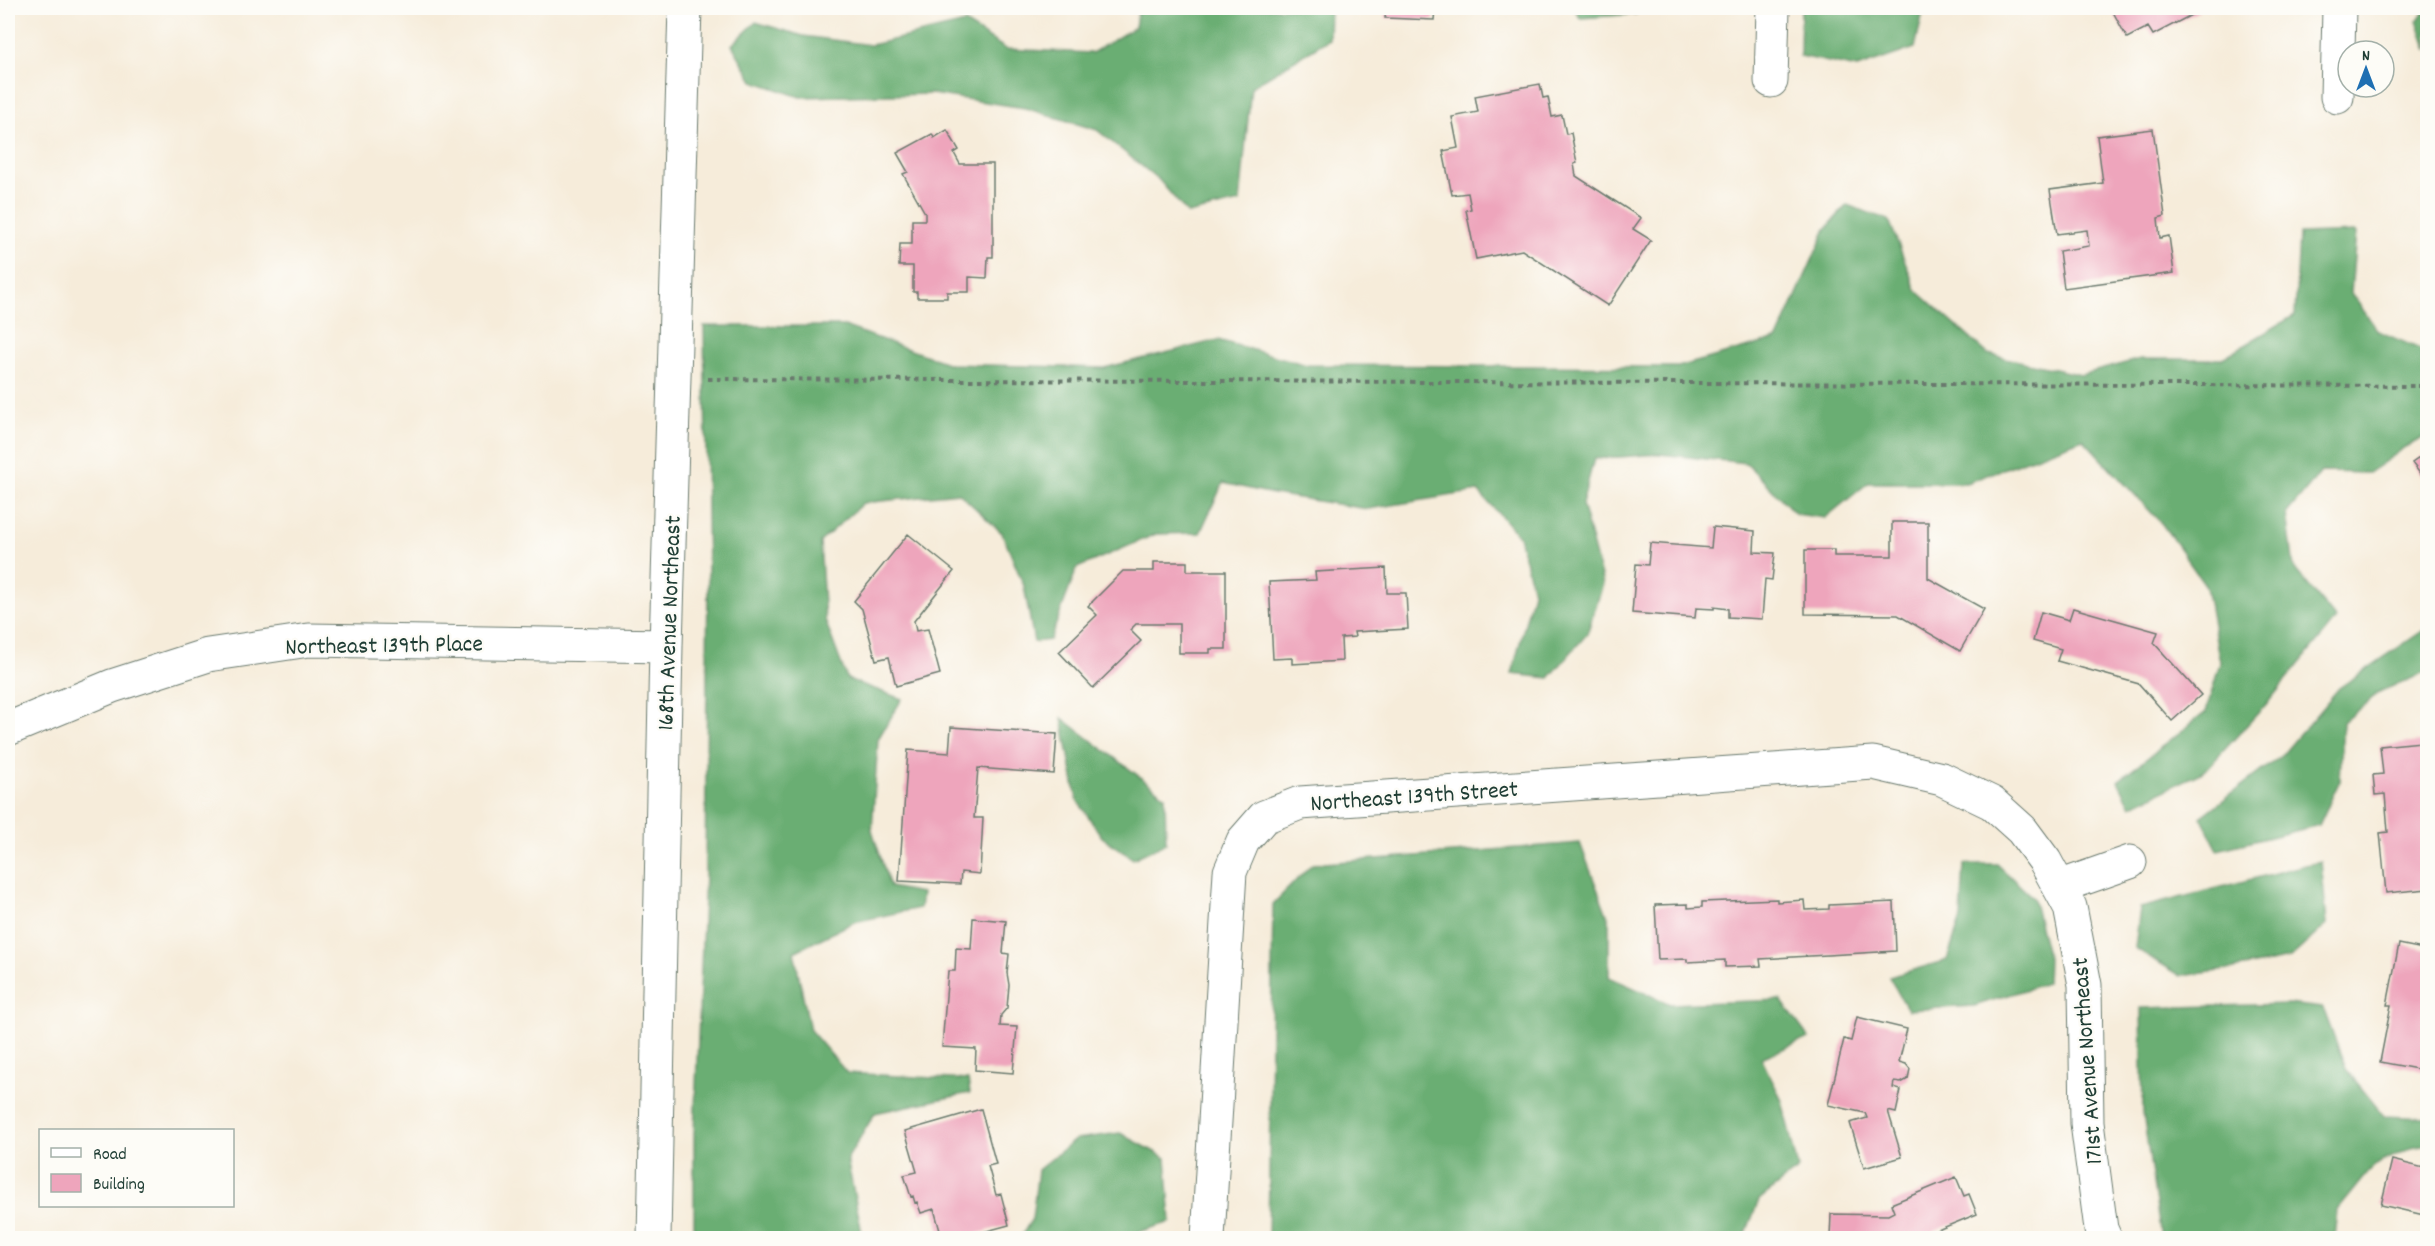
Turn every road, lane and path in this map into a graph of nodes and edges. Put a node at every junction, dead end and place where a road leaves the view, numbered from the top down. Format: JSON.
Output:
{"nodes":[{"id":1,"x":685,"y":8,"type":"edge"},
{"id":2,"x":1773,"y":8,"type":"edge"},
{"id":3,"x":2339,"y":8,"type":"edge"},
{"id":4,"x":2338,"y":39,"type":"edge"},
{"id":5,"x":1771,"y":81,"type":"dead end"},
{"id":6,"x":674,"y":379,"type":"junction"},
{"id":7,"x":2427,"y":386,"type":"edge"},
{"id":8,"x":666,"y":646,"type":"junction"},
{"id":9,"x":8,"y":729,"type":"edge"},
{"id":10,"x":1992,"y":803,"type":"joint"},
{"id":11,"x":2130,"y":862,"type":"dead end"},
{"id":12,"x":2059,"y":887,"type":"junction"},
{"id":13,"x":654,"y":1239,"type":"edge"},
{"id":14,"x":1208,"y":1239,"type":"edge"},
{"id":15,"x":2105,"y":1239,"type":"edge"}],
"edges":[{"from":1,"to":6,"type":"street","name":"168th Avenue Northeast"},
{"from":2,"to":5,"type":"street"},
{"from":3,"to":4,"type":"street"},
{"from":6,"to":7,"type":"path"},
{"from":6,"to":8,"type":"street","name":"168th Avenue Northeast"},
{"from":8,"to":9,"type":"street","name":"Northeast 139th Place"},
{"from":8,"to":13,"type":"street","name":"168th Avenue Northeast"},
{"from":10,"to":12,"type":"street","name":"171st Avenue Northeast"},
{"from":10,"to":14,"type":"street","name":"Northeast 139th Street"},
{"from":11,"to":12,"type":"street"},
{"from":12,"to":15,"type":"street","name":"171st Avenue Northeast"}]}
